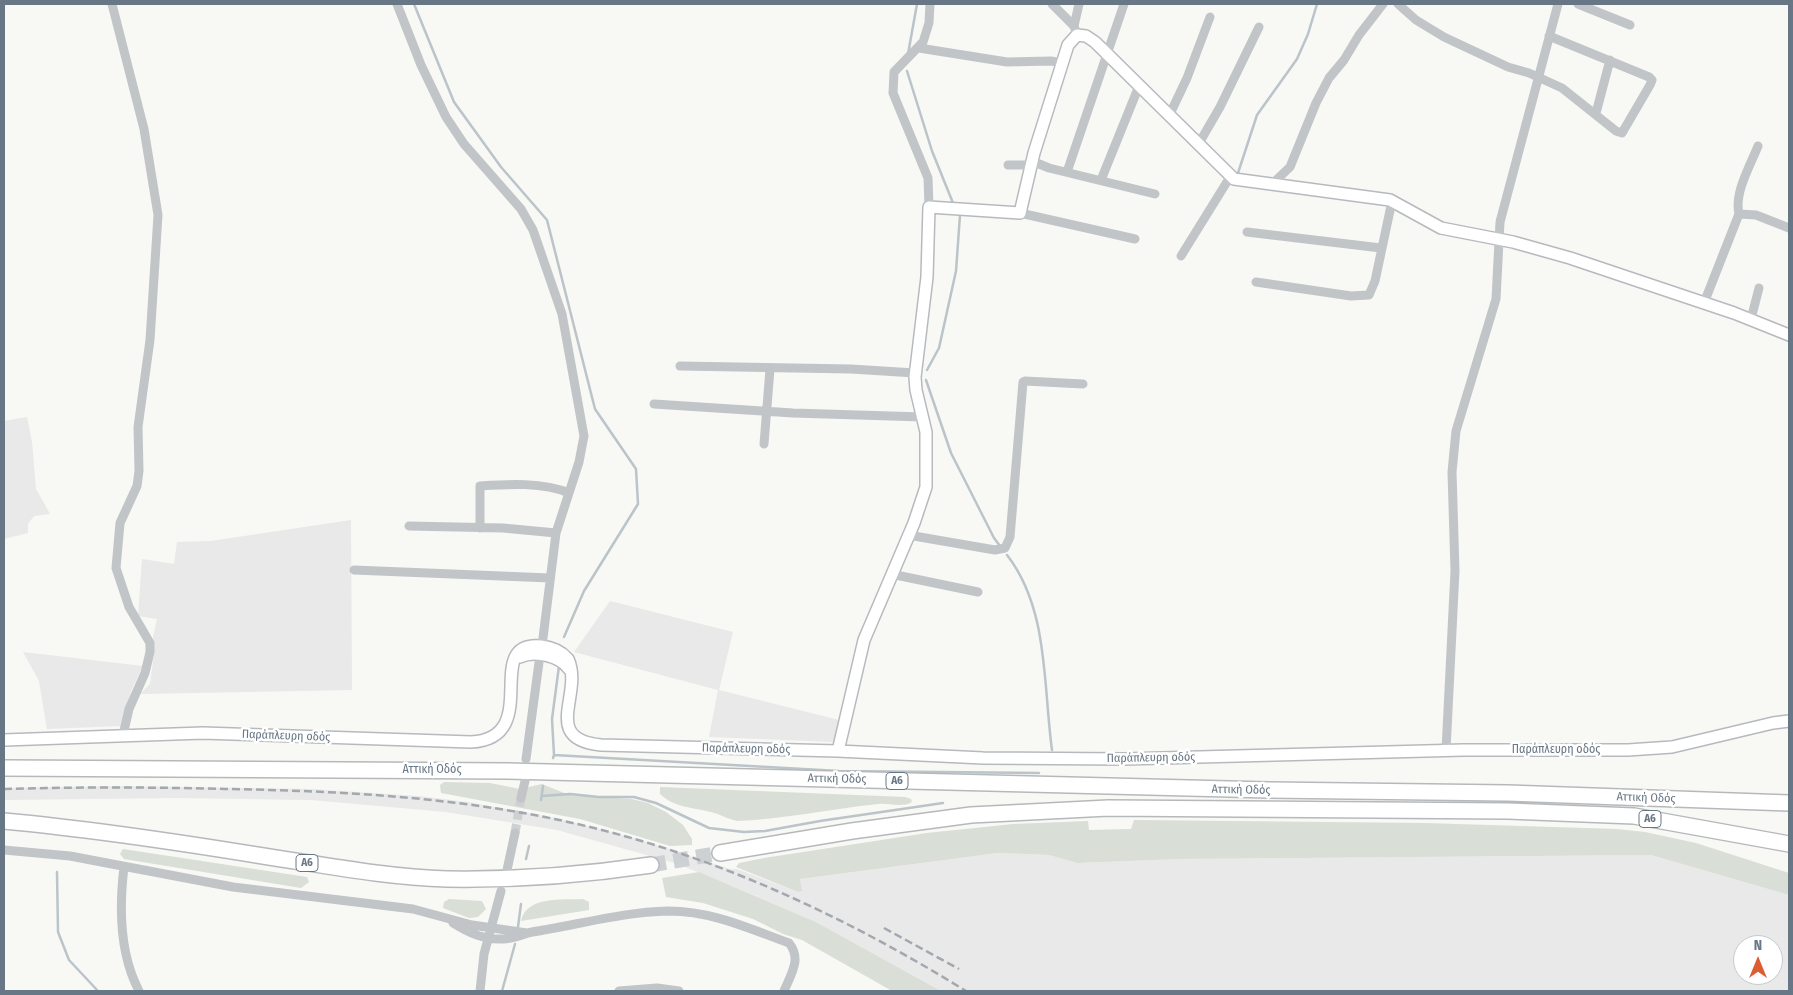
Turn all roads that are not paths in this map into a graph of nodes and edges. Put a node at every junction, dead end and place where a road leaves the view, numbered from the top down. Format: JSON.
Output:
{"nodes":[{"id":1,"x":112,"y":4,"type":"edge"},
{"id":2,"x":397,"y":4,"type":"edge"},
{"id":3,"x":930,"y":4,"type":"edge"},
{"id":4,"x":1052,"y":4,"type":"edge"},
{"id":5,"x":1079,"y":4,"type":"edge"},
{"id":6,"x":1124,"y":4,"type":"edge"},
{"id":7,"x":1383,"y":4,"type":"edge"},
{"id":8,"x":1398,"y":4,"type":"edge"},
{"id":9,"x":1558,"y":4,"type":"edge"},
{"id":10,"x":1578,"y":4,"type":"edge"},
{"id":11,"x":1210,"y":17,"type":"dead end"},
{"id":12,"x":1630,"y":26,"type":"dead end"},
{"id":13,"x":1259,"y":27,"type":"dead end"},
{"id":14,"x":1075,"y":31,"type":"junction"},
{"id":15,"x":1548,"y":36,"type":"junction"},
{"id":16,"x":919,"y":48,"type":"junction"},
{"id":17,"x":1107,"y":54,"type":"junction"},
{"id":18,"x":1610,"y":60,"type":"junction"},
{"id":19,"x":1062,"y":63,"type":"junction"},
{"id":20,"x":1538,"y":77,"type":"junction"},
{"id":21,"x":1551,"y":82,"type":"junction"},
{"id":22,"x":1139,"y":86,"type":"junction"},
{"id":23,"x":1535,"y":89,"type":"junction"},
{"id":24,"x":1596,"y":113,"type":"junction"},
{"id":25,"x":1168,"y":116,"type":"junction"},
{"id":26,"x":1198,"y":145,"type":"junction"},
{"id":27,"x":1758,"y":146,"type":"dead end"},
{"id":28,"x":1031,"y":163,"type":"junction"},
{"id":29,"x":1008,"y":165,"type":"dead end"},
{"id":30,"x":1067,"y":172,"type":"junction"},
{"id":31,"x":1230,"y":177,"type":"junction"},
{"id":32,"x":1102,"y":180,"type":"junction"},
{"id":33,"x":1271,"y":185,"type":"junction"},
{"id":34,"x":1155,"y":194,"type":"dead end"},
{"id":35,"x":1392,"y":201,"type":"junction"},
{"id":36,"x":929,"y":207,"type":"junction"},
{"id":37,"x":1020,"y":214,"type":"junction"},
{"id":38,"x":1739,"y":214,"type":"junction"},
{"id":39,"x":1789,"y":228,"type":"edge"},
{"id":40,"x":1246,"y":232,"type":"dead end"},
{"id":41,"x":1135,"y":239,"type":"dead end"},
{"id":42,"x":1499,"y":240,"type":"junction"},
{"id":43,"x":1381,"y":248,"type":"junction"},
{"id":44,"x":1182,"y":256,"type":"dead end"},
{"id":45,"x":1256,"y":282,"type":"dead end"},
{"id":46,"x":1759,"y":288,"type":"dead end"},
{"id":47,"x":1704,"y":303,"type":"junction"},
{"id":48,"x":1751,"y":319,"type":"junction"},
{"id":49,"x":1789,"y":335,"type":"edge"},
{"id":50,"x":680,"y":366,"type":"dead end"},
{"id":51,"x":770,"y":368,"type":"junction"},
{"id":52,"x":915,"y":373,"type":"junction"},
{"id":53,"x":1083,"y":384,"type":"dead end"},
{"id":54,"x":654,"y":404,"type":"dead end"},
{"id":55,"x":767,"y":412,"type":"junction"},
{"id":56,"x":923,"y":417,"type":"junction"},
{"id":57,"x":764,"y":444,"type":"dead end"},
{"id":58,"x":569,"y":493,"type":"junction"},
{"id":59,"x":409,"y":526,"type":"dead end"},
{"id":60,"x":480,"y":528,"type":"junction"},
{"id":61,"x":556,"y":532,"type":"junction"},
{"id":62,"x":908,"y":535,"type":"junction"},
{"id":63,"x":354,"y":570,"type":"dead end"},
{"id":64,"x":892,"y":574,"type":"junction"},
{"id":65,"x":550,"y":578,"type":"junction"},
{"id":66,"x":978,"y":592,"type":"dead end"},
{"id":67,"x":541,"y":651,"type":"junction"},
{"id":68,"x":1789,"y":721,"type":"edge"},
{"id":69,"x":123,"y":735,"type":"junction"},
{"id":70,"x":4,"y":740,"type":"edge"},
{"id":71,"x":1446,"y":750,"type":"junction"},
{"id":72,"x":838,"y":751,"type":"junction"},
{"id":73,"x":526,"y":760,"type":"dead end"},
{"id":74,"x":4,"y":768,"type":"edge"},
{"id":75,"x":525,"y":780,"type":"dead end"},
{"id":76,"x":521,"y":798,"type":"tunnel mouth"},
{"id":77,"x":1789,"y":803,"type":"edge"},
{"id":78,"x":4,"y":820,"type":"edge"},
{"id":79,"x":515,"y":833,"type":"tunnel mouth"},
{"id":80,"x":1789,"y":844,"type":"edge"},
{"id":81,"x":4,"y":850,"type":"edge"},
{"id":82,"x":720,"y":853,"type":"tunnel mouth"},
{"id":83,"x":651,"y":865,"type":"tunnel mouth"},
{"id":84,"x":124,"y":867,"type":"junction"},
{"id":85,"x":507,"y":870,"type":"dead end"},
{"id":86,"x":501,"y":891,"type":"dead end"},
{"id":87,"x":448,"y":919,"type":"junction"},
{"id":88,"x":491,"y":928,"type":"junction"},
{"id":89,"x":527,"y":933,"type":"junction"},
{"id":90,"x":488,"y":938,"type":"junction"},
{"id":91,"x":139,"y":991,"type":"edge"},
{"id":92,"x":480,"y":991,"type":"edge"},
{"id":93,"x":619,"y":991,"type":"edge"},
{"id":94,"x":680,"y":991,"type":"edge"},
{"id":95,"x":784,"y":991,"type":"edge"}],
"edges":[{"from":1,"to":69,"type":"street"},
{"from":2,"to":58,"type":"street"},
{"from":3,"to":16,"type":"street"},
{"from":4,"to":14,"type":"street"},
{"from":5,"to":14,"type":"street"},
{"from":6,"to":17,"type":"street"},
{"from":7,"to":33,"type":"street"},
{"from":8,"to":20,"type":"street"},
{"from":9,"to":15,"type":"street"},
{"from":10,"to":12,"type":"street"},
{"from":11,"to":25,"type":"street"},
{"from":13,"to":26,"type":"street"},
{"from":14,"to":17,"type":"street"},
{"from":14,"to":19,"type":"street"},
{"from":15,"to":18,"type":"street"},
{"from":15,"to":20,"type":"street"},
{"from":16,"to":19,"type":"street"},
{"from":16,"to":36,"type":"street"},
{"from":17,"to":22,"type":"street"},
{"from":17,"to":30,"type":"street"},
{"from":18,"to":24,"type":"street"},
{"from":18,"to":24,"type":"street"},
{"from":19,"to":28,"type":"street"},
{"from":20,"to":21,"type":"street"},
{"from":20,"to":23,"type":"street"},
{"from":21,"to":23,"type":"street"},
{"from":21,"to":24,"type":"street"},
{"from":22,"to":25,"type":"street"},
{"from":22,"to":32,"type":"street"},
{"from":23,"to":42,"type":"street"},
{"from":25,"to":26,"type":"street"},
{"from":26,"to":31,"type":"street"},
{"from":27,"to":38,"type":"street"},
{"from":28,"to":29,"type":"street"},
{"from":28,"to":30,"type":"street"},
{"from":28,"to":37,"type":"street"},
{"from":30,"to":32,"type":"street"},
{"from":31,"to":33,"type":"street"},
{"from":31,"to":44,"type":"street"},
{"from":32,"to":34,"type":"street"},
{"from":33,"to":35,"type":"street"},
{"from":35,"to":42,"type":"street"},
{"from":35,"to":43,"type":"street"},
{"from":36,"to":37,"type":"street"},
{"from":36,"to":52,"type":"street"},
{"from":37,"to":41,"type":"street"},
{"from":38,"to":39,"type":"street"},
{"from":38,"to":47,"type":"street"},
{"from":40,"to":43,"type":"street"},
{"from":42,"to":47,"type":"street"},
{"from":42,"to":71,"type":"street"},
{"from":43,"to":45,"type":"street"},
{"from":46,"to":48,"type":"street"},
{"from":47,"to":48,"type":"street"},
{"from":48,"to":49,"type":"street"},
{"from":50,"to":51,"type":"street"},
{"from":51,"to":52,"type":"street"},
{"from":51,"to":55,"type":"street"},
{"from":52,"to":56,"type":"street"},
{"from":53,"to":62,"type":"street"},
{"from":54,"to":55,"type":"street"},
{"from":55,"to":56,"type":"street"},
{"from":55,"to":57,"type":"street"},
{"from":56,"to":62,"type":"street"},
{"from":58,"to":60,"type":"street"},
{"from":58,"to":61,"type":"street"},
{"from":59,"to":60,"type":"street"},
{"from":60,"to":61,"type":"street"},
{"from":61,"to":65,"type":"street"},
{"from":62,"to":64,"type":"street"},
{"from":63,"to":65,"type":"street"},
{"from":64,"to":66,"type":"street"},
{"from":64,"to":72,"type":"street"},
{"from":65,"to":67,"type":"street"},
{"from":67,"to":69,"type":"street","name":"Παράπλευρη οδός"},
{"from":67,"to":72,"type":"street","name":"Παράπλευρη οδός"},
{"from":67,"to":73,"type":"street"},
{"from":68,"to":71,"type":"street","name":"Παράπλευρη οδός"},
{"from":69,"to":70,"type":"street","name":"Παράπλευρη οδός"},
{"from":71,"to":72,"type":"street","name":"Παράπλευρη οδός"},
{"from":74,"to":77,"type":"highway","name":"Αττική Οδός","number":"Α6"},
{"from":75,"to":76,"type":"street"},
{"from":78,"to":83,"type":"highway","number":"Α6"},
{"from":79,"to":85,"type":"street"},
{"from":80,"to":82,"type":"highway","name":"Αττική Οδός","number":"Α6"},
{"from":81,"to":84,"type":"street"},
{"from":84,"to":87,"type":"street"},
{"from":84,"to":91,"type":"street"},
{"from":86,"to":88,"type":"street"},
{"from":87,"to":88,"type":"street"},
{"from":87,"to":90,"type":"street"},
{"from":88,"to":89,"type":"street"},
{"from":88,"to":90,"type":"street"},
{"from":89,"to":90,"type":"street"},
{"from":89,"to":95,"type":"street"},
{"from":90,"to":92,"type":"street"},
{"from":93,"to":94,"type":"street"}]}
